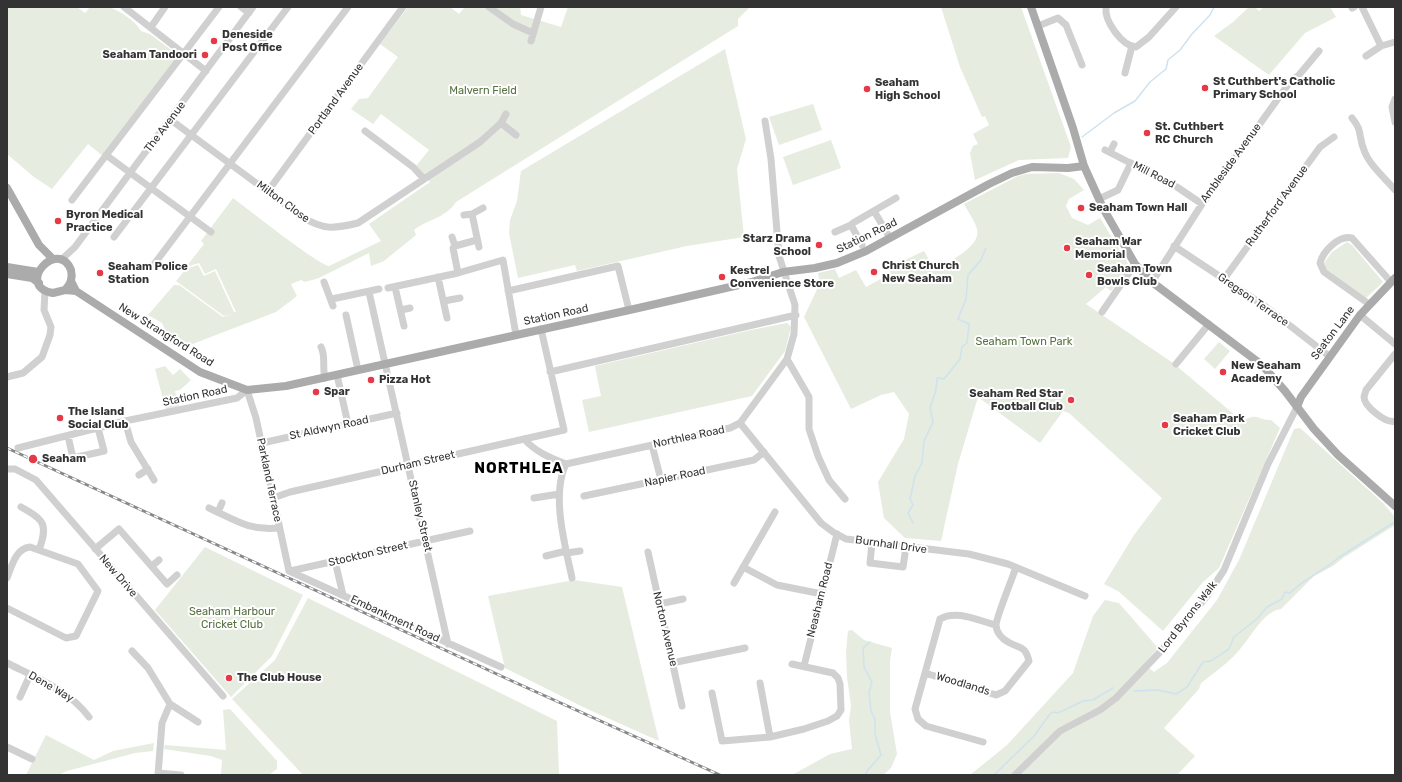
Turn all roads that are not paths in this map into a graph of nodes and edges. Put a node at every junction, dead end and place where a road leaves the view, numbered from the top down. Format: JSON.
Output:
{"nodes":[{"id":1,"x":124,"y":7,"type":"edge"},
{"id":2,"x":165,"y":7,"type":"edge"},
{"id":3,"x":219,"y":7,"type":"edge"},
{"id":4,"x":241,"y":7,"type":"edge"},
{"id":5,"x":288,"y":7,"type":"edge"},
{"id":6,"x":348,"y":7,"type":"edge"},
{"id":7,"x":403,"y":7,"type":"edge"},
{"id":8,"x":489,"y":7,"type":"edge"},
{"id":9,"x":542,"y":7,"type":"edge"},
{"id":10,"x":1031,"y":7,"type":"edge"},
{"id":11,"x":1106,"y":7,"type":"edge"},
{"id":12,"x":1176,"y":7,"type":"edge"},
{"id":13,"x":1362,"y":7,"type":"edge"},
{"id":14,"x":251,"y":10,"type":"edge"},
{"id":15,"x":1038,"y":26,"type":"junction"},
{"id":16,"x":151,"y":27,"type":"junction"},
{"id":17,"x":533,"y":33,"type":"junction"},
{"id":18,"x":531,"y":41,"type":"dead end"},
{"id":19,"x":1395,"y":42,"type":"edge"},
{"id":20,"x":1132,"y":46,"type":"junction"},
{"id":21,"x":1381,"y":46,"type":"junction"},
{"id":22,"x":1320,"y":51,"type":"dead end"},
{"id":23,"x":184,"y":54,"type":"junction"},
{"id":24,"x":1366,"y":56,"type":"dead end"},
{"id":25,"x":1082,"y":65,"type":"dead end"},
{"id":26,"x":206,"y":71,"type":"junction"},
{"id":27,"x":1125,"y":73,"type":"dead end"},
{"id":28,"x":1395,"y":99,"type":"edge"},
{"id":29,"x":506,"y":114,"type":"dead end"},
{"id":30,"x":1352,"y":118,"type":"dead end"},
{"id":31,"x":171,"y":120,"type":"junction"},
{"id":32,"x":765,"y":121,"type":"dead end"},
{"id":33,"x":1395,"y":122,"type":"edge"},
{"id":34,"x":501,"y":123,"type":"junction"},
{"id":35,"x":365,"y":131,"type":"dead end"},
{"id":36,"x":190,"y":135,"type":"junction"},
{"id":37,"x":516,"y":135,"type":"dead end"},
{"id":38,"x":1334,"y":138,"type":"dead end"},
{"id":39,"x":1114,"y":144,"type":"dead end"},
{"id":40,"x":106,"y":155,"type":"junction"},
{"id":41,"x":1082,"y":157,"type":"junction"},
{"id":42,"x":229,"y":163,"type":"junction"},
{"id":43,"x":1131,"y":163,"type":"junction"},
{"id":44,"x":1084,"y":166,"type":"junction"},
{"id":45,"x":1062,"y":168,"type":"junction"},
{"id":46,"x":130,"y":173,"type":"junction"},
{"id":47,"x":424,"y":179,"type":"junction"},
{"id":48,"x":1392,"y":181,"type":"edge"},
{"id":49,"x":7,"y":188,"type":"edge"},
{"id":50,"x":151,"y":188,"type":"junction"},
{"id":51,"x":1395,"y":190,"type":"edge"},
{"id":52,"x":268,"y":191,"type":"junction"},
{"id":53,"x":896,"y":198,"type":"dead end"},
{"id":54,"x":1099,"y":199,"type":"junction"},
{"id":55,"x":72,"y":200,"type":"dead end"},
{"id":56,"x":1202,"y":204,"type":"junction"},
{"id":57,"x":483,"y":208,"type":"dead end"},
{"id":58,"x":874,"y":211,"type":"junction"},
{"id":59,"x":472,"y":214,"type":"junction"},
{"id":60,"x":464,"y":215,"type":"dead end"},
{"id":61,"x":189,"y":216,"type":"junction"},
{"id":62,"x":851,"y":226,"type":"junction"},
{"id":63,"x":211,"y":232,"type":"dead end"},
{"id":64,"x":835,"y":232,"type":"dead end"},
{"id":65,"x":114,"y":237,"type":"dead end"},
{"id":66,"x":452,"y":238,"type":"dead end"},
{"id":67,"x":890,"y":238,"type":"junction"},
{"id":68,"x":39,"y":245,"type":"junction"},
{"id":69,"x":862,"y":245,"type":"dead end"},
{"id":70,"x":454,"y":246,"type":"junction"},
{"id":71,"x":1174,"y":246,"type":"junction"},
{"id":72,"x":75,"y":247,"type":"junction"},
{"id":73,"x":57,"y":260,"type":"junction"},
{"id":74,"x":45,"y":262,"type":"junction"},
{"id":75,"x":1135,"y":264,"type":"junction"},
{"id":76,"x":68,"y":266,"type":"junction"},
{"id":77,"x":152,"y":266,"type":"dead end"},
{"id":78,"x":7,"y":267,"type":"edge"},
{"id":79,"x":38,"y":272,"type":"junction"},
{"id":80,"x":783,"y":272,"type":"junction"},
{"id":81,"x":458,"y":273,"type":"junction"},
{"id":82,"x":7,"y":274,"type":"edge"},
{"id":83,"x":438,"y":277,"type":"junction"},
{"id":84,"x":1224,"y":279,"type":"junction"},
{"id":85,"x":1393,"y":280,"type":"edge"},
{"id":86,"x":71,"y":282,"type":"junction"},
{"id":87,"x":324,"y":282,"type":"dead end"},
{"id":88,"x":1152,"y":282,"type":"junction"},
{"id":89,"x":39,"y":283,"type":"junction"},
{"id":90,"x":65,"y":290,"type":"junction"},
{"id":91,"x":379,"y":290,"type":"dead end"},
{"id":92,"x":76,"y":291,"type":"junction"},
{"id":93,"x":49,"y":292,"type":"junction"},
{"id":94,"x":369,"y":292,"type":"junction"},
{"id":95,"x":508,"y":292,"type":"junction"},
{"id":96,"x":460,"y":298,"type":"dead end"},
{"id":97,"x":444,"y":302,"type":"junction"},
{"id":98,"x":1369,"y":304,"type":"junction"},
{"id":99,"x":410,"y":308,"type":"dead end"},
{"id":100,"x":401,"y":310,"type":"junction"},
{"id":101,"x":629,"y":310,"type":"junction"},
{"id":102,"x":1102,"y":312,"type":"dead end"},
{"id":103,"x":346,"y":315,"type":"dead end"},
{"id":104,"x":796,"y":315,"type":"junction"},
{"id":105,"x":1360,"y":315,"type":"junction"},
{"id":106,"x":447,"y":318,"type":"dead end"},
{"id":107,"x":1209,"y":324,"type":"junction"},
{"id":108,"x":404,"y":326,"type":"dead end"},
{"id":109,"x":541,"y":329,"type":"junction"},
{"id":110,"x":516,"y":335,"type":"junction"},
{"id":111,"x":1395,"y":344,"type":"edge"},
{"id":112,"x":321,"y":347,"type":"dead end"},
{"id":113,"x":1395,"y":354,"type":"edge"},
{"id":114,"x":1329,"y":356,"type":"junction"},
{"id":115,"x":787,"y":359,"type":"junction"},
{"id":116,"x":386,"y":364,"type":"junction"},
{"id":117,"x":1176,"y":364,"type":"dead end"},
{"id":118,"x":358,"y":370,"type":"junction"},
{"id":119,"x":550,"y":372,"type":"junction"},
{"id":120,"x":337,"y":375,"type":"junction"},
{"id":121,"x":7,"y":377,"type":"edge"},
{"id":122,"x":324,"y":378,"type":"junction"},
{"id":123,"x":248,"y":390,"type":"junction"},
{"id":124,"x":1297,"y":407,"type":"junction"},
{"id":125,"x":397,"y":413,"type":"junction"},
{"id":126,"x":125,"y":421,"type":"junction"},
{"id":127,"x":1395,"y":422,"type":"edge"},
{"id":128,"x":740,"y":423,"type":"junction"},
{"id":129,"x":348,"y":424,"type":"junction"},
{"id":130,"x":98,"y":428,"type":"junction"},
{"id":131,"x":68,"y":436,"type":"junction"},
{"id":132,"x":524,"y":439,"type":"junction"},
{"id":133,"x":262,"y":443,"type":"junction"},
{"id":134,"x":652,"y":445,"type":"junction"},
{"id":135,"x":18,"y":448,"type":"dead end"},
{"id":136,"x":764,"y":452,"type":"junction"},
{"id":137,"x":566,"y":464,"type":"junction"},
{"id":138,"x":409,"y":466,"type":"junction"},
{"id":139,"x":7,"y":469,"type":"edge"},
{"id":140,"x":148,"y":469,"type":"junction"},
{"id":141,"x":139,"y":475,"type":"dead end"},
{"id":142,"x":154,"y":480,"type":"dead end"},
{"id":143,"x":661,"y":480,"type":"junction"},
{"id":144,"x":559,"y":494,"type":"junction"},
{"id":145,"x":584,"y":496,"type":"dead end"},
{"id":146,"x":273,"y":498,"type":"junction"},
{"id":147,"x":534,"y":498,"type":"dead end"},
{"id":148,"x":845,"y":498,"type":"dead end"},
{"id":149,"x":222,"y":503,"type":"dead end"},
{"id":150,"x":1395,"y":506,"type":"edge"},
{"id":151,"x":21,"y":507,"type":"dead end"},
{"id":152,"x":209,"y":508,"type":"dead end"},
{"id":153,"x":218,"y":512,"type":"junction"},
{"id":154,"x":775,"y":512,"type":"dead end"},
{"id":155,"x":279,"y":528,"type":"junction"},
{"id":156,"x":470,"y":530,"type":"dead end"},
{"id":157,"x":837,"y":534,"type":"junction"},
{"id":158,"x":426,"y":541,"type":"junction"},
{"id":159,"x":872,"y":543,"type":"junction"},
{"id":160,"x":906,"y":547,"type":"junction"},
{"id":161,"x":95,"y":549,"type":"junction"},
{"id":162,"x":39,"y":550,"type":"junction"},
{"id":163,"x":580,"y":551,"type":"dead end"},
{"id":164,"x":567,"y":552,"type":"junction"},
{"id":165,"x":648,"y":552,"type":"dead end"},
{"id":166,"x":546,"y":556,"type":"dead end"},
{"id":167,"x":159,"y":560,"type":"dead end"},
{"id":168,"x":335,"y":561,"type":"junction"},
{"id":169,"x":152,"y":566,"type":"junction"},
{"id":170,"x":743,"y":567,"type":"junction"},
{"id":171,"x":1016,"y":567,"type":"junction"},
{"id":172,"x":289,"y":571,"type":"junction"},
{"id":173,"x":177,"y":575,"type":"dead end"},
{"id":174,"x":7,"y":578,"type":"edge"},
{"id":175,"x":572,"y":578,"type":"dead end"},
{"id":176,"x":734,"y":583,"type":"dead end"},
{"id":177,"x":822,"y":594,"type":"junction"},
{"id":178,"x":343,"y":596,"type":"junction"},
{"id":179,"x":1086,"y":596,"type":"dead end"},
{"id":180,"x":683,"y":599,"type":"dead end"},
{"id":181,"x":659,"y":604,"type":"junction"},
{"id":182,"x":7,"y":608,"type":"edge"},
{"id":183,"x":996,"y":625,"type":"junction"},
{"id":184,"x":448,"y":644,"type":"junction"},
{"id":185,"x":745,"y":648,"type":"dead end"},
{"id":186,"x":132,"y":651,"type":"dead end"},
{"id":187,"x":7,"y":663,"type":"edge"},
{"id":188,"x":672,"y":663,"type":"junction"},
{"id":189,"x":792,"y":664,"type":"dead end"},
{"id":190,"x":804,"y":666,"type":"junction"},
{"id":191,"x":501,"y":667,"type":"dead end"},
{"id":192,"x":925,"y":673,"type":"junction"},
{"id":193,"x":30,"y":675,"type":"junction"},
{"id":194,"x":760,"y":683,"type":"dead end"},
{"id":195,"x":712,"y":693,"type":"dead end"},
{"id":196,"x":223,"y":696,"type":"dead end"},
{"id":197,"x":20,"y":697,"type":"dead end"},
{"id":198,"x":170,"y":704,"type":"junction"},
{"id":199,"x":682,"y":706,"type":"dead end"},
{"id":200,"x":89,"y":717,"type":"dead end"},
{"id":201,"x":198,"y":722,"type":"dead end"},
{"id":202,"x":770,"y":737,"type":"junction"},
{"id":203,"x":983,"y":742,"type":"dead end"},
{"id":204,"x":7,"y":747,"type":"edge"},
{"id":205,"x":32,"y":759,"type":"dead end"},
{"id":206,"x":158,"y":774,"type":"edge"},
{"id":207,"x":181,"y":775,"type":"edge"},
{"id":208,"x":1015,"y":775,"type":"edge"}],
"edges":[{"from":1,"to":16,"type":"street"},
{"from":2,"to":16,"type":"street"},
{"from":3,"to":23,"type":"street"},
{"from":4,"to":14,"type":"street"},
{"from":5,"to":36,"type":"street"},
{"from":6,"to":42,"type":"street"},
{"from":7,"to":52,"type":"street","name":"Portland Avenue"},
{"from":8,"to":17,"type":"street"},
{"from":9,"to":17,"type":"street"},
{"from":10,"to":15,"type":"main road"},
{"from":11,"to":20,"type":"street"},
{"from":12,"to":20,"type":"street"},
{"from":13,"to":21,"type":"street"},
{"from":14,"to":26,"type":"street","name":"The Avenue"},
{"from":15,"to":25,"type":"street"},
{"from":15,"to":41,"type":"main road"},
{"from":16,"to":23,"type":"street"},
{"from":17,"to":18,"type":"street"},
{"from":19,"to":21,"type":"street"},
{"from":20,"to":27,"type":"street"},
{"from":21,"to":24,"type":"street"},
{"from":22,"to":56,"type":"street","name":"Ambleside Avenue"},
{"from":23,"to":26,"type":"street"},
{"from":23,"to":40,"type":"street"},
{"from":26,"to":31,"type":"street","name":"The Avenue"},
{"from":28,"to":33,"type":"street"},
{"from":29,"to":34,"type":"street","name":"Milton Close"},
{"from":30,"to":48,"type":"street"},
{"from":31,"to":36,"type":"street","name":"Milton Close"},
{"from":31,"to":46,"type":"street","name":"The Avenue"},
{"from":32,"to":80,"type":"street","name":"Northlea Road"},
{"from":34,"to":37,"type":"street"},
{"from":34,"to":47,"type":"street","name":"Milton Close"},
{"from":35,"to":47,"type":"street"},
{"from":36,"to":42,"type":"street","name":"Milton Close"},
{"from":36,"to":50,"type":"street"},
{"from":38,"to":84,"type":"street","name":"Rutherford Avenue"},
{"from":39,"to":43,"type":"street","name":"Mill Road"},
{"from":40,"to":46,"type":"street"},
{"from":40,"to":55,"type":"street"},
{"from":41,"to":44,"type":"main road"},
{"from":41,"to":45,"type":"main road"},
{"from":42,"to":52,"type":"street","name":"Milton Close"},
{"from":42,"to":61,"type":"street"},
{"from":43,"to":54,"type":"street"},
{"from":43,"to":56,"type":"street","name":"Mill Road"},
{"from":44,"to":45,"type":"main road","name":"Station Road"},
{"from":44,"to":54,"type":"main road"},
{"from":45,"to":67,"type":"main road","name":"Station Road"},
{"from":46,"to":50,"type":"street"},
{"from":46,"to":72,"type":"street","name":"The Avenue"},
{"from":47,"to":52,"type":"street","name":"Milton Close"},
{"from":48,"to":51,"type":"street"},
{"from":49,"to":68,"type":"main road"},
{"from":50,"to":61,"type":"street"},
{"from":50,"to":65,"type":"street"},
{"from":53,"to":58,"type":"street"},
{"from":54,"to":75,"type":"main road"},
{"from":56,"to":71,"type":"street","name":"Ambleside Avenue"},
{"from":57,"to":59,"type":"street"},
{"from":58,"to":62,"type":"street"},
{"from":58,"to":67,"type":"street"},
{"from":59,"to":60,"type":"street"},
{"from":59,"to":70,"type":"street"},
{"from":61,"to":63,"type":"street"},
{"from":61,"to":77,"type":"street"},
{"from":62,"to":64,"type":"street"},
{"from":62,"to":69,"type":"street"},
{"from":66,"to":70,"type":"street"},
{"from":67,"to":80,"type":"main road","name":"Station Road"},
{"from":68,"to":73,"type":"main road"},
{"from":68,"to":74,"type":"main road"},
{"from":70,"to":81,"type":"street"},
{"from":71,"to":84,"type":"street","name":"Gregson Terrace"},
{"from":71,"to":88,"type":"street","name":"Ambleside Avenue"},
{"from":72,"to":73,"type":"street","name":"The Avenue"},
{"from":72,"to":76,"type":"street","name":"The Avenue"},
{"from":73,"to":74,"type":"main road"},
{"from":73,"to":76,"type":"main road"},
{"from":74,"to":79,"type":"main road"},
{"from":75,"to":88,"type":"main road"},
{"from":75,"to":102,"type":"street"},
{"from":76,"to":86,"type":"main road"},
{"from":78,"to":79,"type":"main road"},
{"from":79,"to":89,"type":"main road"},
{"from":80,"to":101,"type":"main road","name":"Station Road"},
{"from":80,"to":104,"type":"street","name":"Northlea Road"},
{"from":81,"to":83,"type":"street"},
{"from":81,"to":95,"type":"street"},
{"from":82,"to":89,"type":"main road"},
{"from":83,"to":97,"type":"street"},
{"from":83,"to":100,"type":"street"},
{"from":84,"to":114,"type":"street","name":"Gregson Terrace"},
{"from":85,"to":98,"type":"main road","name":"Seaton Lane"},
{"from":85,"to":98,"type":"street"},
{"from":86,"to":90,"type":"main road"},
{"from":86,"to":92,"type":"main road","name":"New Strangford Road"},
{"from":87,"to":94,"type":"street"},
{"from":88,"to":107,"type":"main road"},
{"from":89,"to":93,"type":"main road"},
{"from":90,"to":92,"type":"main road","name":"New Strangford Road"},
{"from":90,"to":93,"type":"main road"},
{"from":91,"to":94,"type":"street"},
{"from":92,"to":123,"type":"main road","name":"New Strangford Road"},
{"from":93,"to":121,"type":"street"},
{"from":94,"to":116,"type":"street","name":"Stanley Street"},
{"from":95,"to":101,"type":"street"},
{"from":95,"to":110,"type":"street"},
{"from":96,"to":97,"type":"street"},
{"from":97,"to":106,"type":"street"},
{"from":98,"to":105,"type":"main road","name":"Seaton Lane"},
{"from":99,"to":100,"type":"street"},
{"from":100,"to":108,"type":"street"},
{"from":101,"to":109,"type":"main road","name":"Station Road"},
{"from":103,"to":118,"type":"street"},
{"from":104,"to":115,"type":"street","name":"Northlea Road"},
{"from":104,"to":119,"type":"street"},
{"from":105,"to":111,"type":"street"},
{"from":105,"to":114,"type":"main road","name":"Seaton Lane"},
{"from":107,"to":117,"type":"street"},
{"from":107,"to":124,"type":"main road"},
{"from":109,"to":110,"type":"main road","name":"Station Road"},
{"from":109,"to":119,"type":"street"},
{"from":110,"to":116,"type":"main road","name":"Station Road"},
{"from":112,"to":122,"type":"street"},
{"from":113,"to":127,"type":"street"},
{"from":114,"to":124,"type":"main road","name":"Seaton Lane"},
{"from":115,"to":128,"type":"street","name":"Northlea Road"},
{"from":115,"to":148,"type":"street"},
{"from":116,"to":118,"type":"main road","name":"Station Road"},
{"from":116,"to":125,"type":"street","name":"Stanley Street"},
{"from":118,"to":120,"type":"main road","name":"Station Road"},
{"from":119,"to":132,"type":"street","name":"Durham Street"},
{"from":120,"to":122,"type":"main road","name":"Station Road"},
{"from":120,"to":129,"type":"street"},
{"from":122,"to":123,"type":"main road","name":"Station Road"},
{"from":123,"to":126,"type":"street","name":"Station Road"},
{"from":123,"to":133,"type":"street","name":"Parkland Terrace"},
{"from":124,"to":150,"type":"main road"},
{"from":124,"to":208,"type":"street","name":"Lord Byrons Walk"},
{"from":125,"to":129,"type":"street","name":"St Aldwyn Road"},
{"from":125,"to":138,"type":"street","name":"Stanley Street"},
{"from":126,"to":130,"type":"street","name":"Station Road"},
{"from":126,"to":140,"type":"street"},
{"from":128,"to":134,"type":"street","name":"Northlea Road"},
{"from":128,"to":136,"type":"street","name":"Burnhall Drive"},
{"from":129,"to":133,"type":"street","name":"St Aldwyn Road"},
{"from":130,"to":131,"type":"street","name":"Station Road"},
{"from":130,"to":131,"type":"street"},
{"from":131,"to":135,"type":"street","name":"Station Road"},
{"from":132,"to":137,"type":"street"},
{"from":132,"to":138,"type":"street","name":"Durham Street"},
{"from":133,"to":146,"type":"street","name":"Parkland Terrace"},
{"from":134,"to":137,"type":"street","name":"Northlea Road"},
{"from":134,"to":143,"type":"street"},
{"from":136,"to":143,"type":"street","name":"Napier Road"},
{"from":136,"to":157,"type":"street","name":"Burnhall Drive"},
{"from":137,"to":144,"type":"street"},
{"from":138,"to":146,"type":"street","name":"Durham Street"},
{"from":138,"to":158,"type":"street","name":"Stanley Street"},
{"from":139,"to":161,"type":"street","name":"New Drive"},
{"from":140,"to":141,"type":"street"},
{"from":140,"to":142,"type":"street"},
{"from":143,"to":145,"type":"street","name":"Napier Road"},
{"from":144,"to":147,"type":"street"},
{"from":144,"to":164,"type":"street"},
{"from":146,"to":155,"type":"street","name":"Parkland Terrace"},
{"from":149,"to":153,"type":"street"},
{"from":151,"to":162,"type":"street"},
{"from":152,"to":153,"type":"street"},
{"from":153,"to":155,"type":"street"},
{"from":154,"to":170,"type":"street"},
{"from":155,"to":172,"type":"street","name":"Parkland Terrace"},
{"from":156,"to":158,"type":"street","name":"Stockton Street"},
{"from":157,"to":159,"type":"street","name":"Burnhall Drive"},
{"from":157,"to":177,"type":"street","name":"Neasham Road"},
{"from":158,"to":168,"type":"street","name":"Stockton Street"},
{"from":158,"to":184,"type":"street","name":"Stanley Street"},
{"from":159,"to":160,"type":"street","name":"Burnhall Drive"},
{"from":159,"to":160,"type":"street"},
{"from":160,"to":171,"type":"street","name":"Burnhall Drive"},
{"from":161,"to":169,"type":"street"},
{"from":161,"to":196,"type":"street","name":"New Drive"},
{"from":162,"to":174,"type":"street"},
{"from":162,"to":182,"type":"street"},
{"from":163,"to":164,"type":"street"},
{"from":164,"to":166,"type":"street"},
{"from":164,"to":175,"type":"street"},
{"from":165,"to":181,"type":"street","name":"Norton Avenue"},
{"from":167,"to":169,"type":"street"},
{"from":168,"to":172,"type":"street","name":"Stockton Street"},
{"from":168,"to":178,"type":"street"},
{"from":169,"to":173,"type":"street"},
{"from":170,"to":176,"type":"street"},
{"from":170,"to":177,"type":"street"},
{"from":171,"to":179,"type":"street","name":"Burnhall Drive"},
{"from":171,"to":183,"type":"street"},
{"from":172,"to":178,"type":"street","name":"Embankment Road"},
{"from":177,"to":190,"type":"street","name":"Neasham Road"},
{"from":178,"to":184,"type":"street","name":"Embankment Road"},
{"from":180,"to":181,"type":"street"},
{"from":181,"to":188,"type":"street","name":"Norton Avenue"},
{"from":183,"to":192,"type":"street","name":"Woodlands"},
{"from":183,"to":192,"type":"street","name":"Woodlands"},
{"from":184,"to":191,"type":"street","name":"Embankment Road"},
{"from":185,"to":188,"type":"street"},
{"from":186,"to":198,"type":"street"},
{"from":187,"to":193,"type":"street","name":"Dene Way"},
{"from":188,"to":199,"type":"street","name":"Norton Avenue"},
{"from":189,"to":190,"type":"street"},
{"from":190,"to":202,"type":"street"},
{"from":192,"to":203,"type":"street","name":"Woodlands"},
{"from":193,"to":197,"type":"street"},
{"from":193,"to":200,"type":"street","name":"Dene Way"},
{"from":194,"to":202,"type":"street"},
{"from":195,"to":202,"type":"street"},
{"from":198,"to":201,"type":"street"},
{"from":198,"to":206,"type":"street"},
{"from":204,"to":205,"type":"street"},
{"from":206,"to":207,"type":"street"}]}
